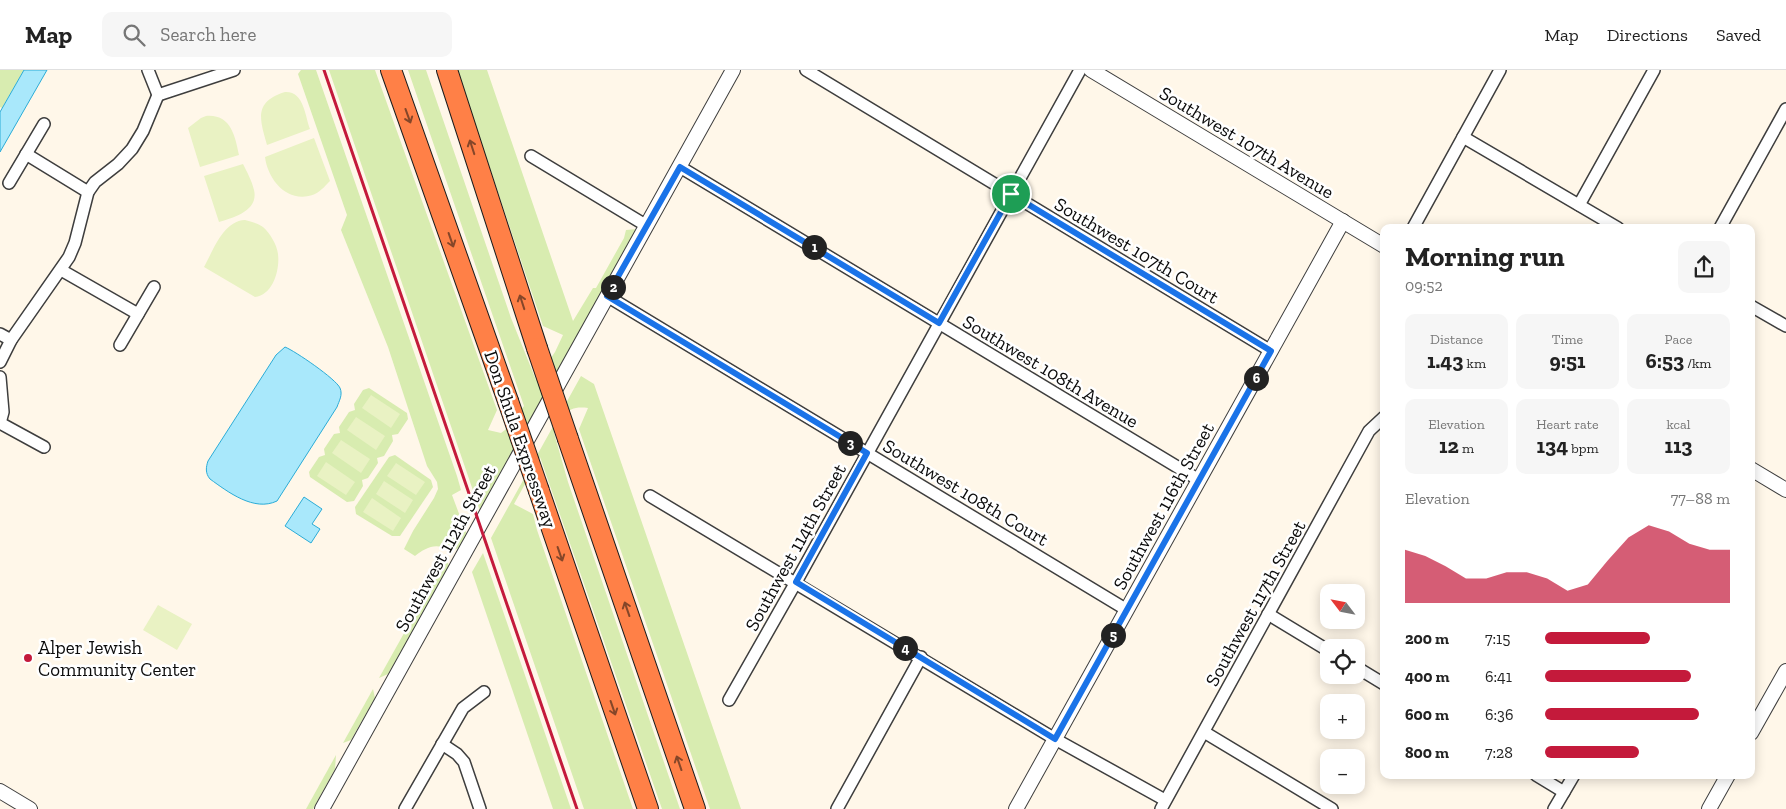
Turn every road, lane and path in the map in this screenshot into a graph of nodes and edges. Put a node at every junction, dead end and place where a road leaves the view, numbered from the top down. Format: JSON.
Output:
{"nodes":[{"id":1,"x":148,"y":70,"type":"edge"},
{"id":2,"x":234,"y":70,"type":"edge"},
{"id":3,"x":391,"y":70,"type":"edge"},
{"id":4,"x":447,"y":70,"type":"edge"},
{"id":5,"x":733,"y":70,"type":"edge"},
{"id":6,"x":806,"y":70,"type":"edge"},
{"id":7,"x":1080,"y":70,"type":"edge"},
{"id":8,"x":1091,"y":70,"type":"edge"},
{"id":9,"x":1500,"y":70,"type":"edge"},
{"id":10,"x":1654,"y":70,"type":"edge"},
{"id":11,"x":158,"y":95,"type":"junction"},
{"id":12,"x":1786,"y":109,"type":"edge"},
{"id":13,"x":44,"y":124,"type":"dead end"},
{"id":14,"x":1463,"y":137,"type":"junction"},
{"id":15,"x":26,"y":154,"type":"junction"},
{"id":16,"x":531,"y":156,"type":"dead end"},
{"id":17,"x":680,"y":167,"type":"junction"},
{"id":18,"x":9,"y":183,"type":"dead end"},
{"id":19,"x":88,"y":192,"type":"junction"},
{"id":20,"x":1011,"y":194,"type":"junction"},
{"id":21,"x":1580,"y":205,"type":"junction"},
{"id":22,"x":1343,"y":221,"type":"junction"},
{"id":23,"x":1415,"y":224,"type":"edge"},
{"id":24,"x":1611,"y":224,"type":"edge"},
{"id":25,"x":1722,"y":224,"type":"edge"},
{"id":26,"x":647,"y":226,"type":"junction"},
{"id":27,"x":1380,"y":244,"type":"edge"},
{"id":28,"x":61,"y":270,"type":"junction"},
{"id":29,"x":154,"y":287,"type":"dead end"},
{"id":30,"x":607,"y":296,"type":"junction"},
{"id":31,"x":1755,"y":308,"type":"edge"},
{"id":32,"x":138,"y":314,"type":"junction"},
{"id":33,"x":939,"y":323,"type":"junction"},
{"id":34,"x":1786,"y":326,"type":"edge"},
{"id":35,"x":0,"y":334,"type":"edge"},
{"id":36,"x":11,"y":340,"type":"junction"},
{"id":37,"x":120,"y":345,"type":"dead end"},
{"id":38,"x":1271,"y":351,"type":"junction"},
{"id":39,"x":0,"y":362,"type":"edge"},
{"id":40,"x":0,"y":377,"type":"edge"},
{"id":41,"x":1380,"y":421,"type":"edge"},
{"id":42,"x":0,"y":423,"type":"edge"},
{"id":43,"x":44,"y":448,"type":"dead end"},
{"id":44,"x":867,"y":453,"type":"junction"},
{"id":45,"x":1755,"y":471,"type":"edge"},
{"id":46,"x":1199,"y":480,"type":"junction"},
{"id":47,"x":1786,"y":490,"type":"edge"},
{"id":48,"x":650,"y":496,"type":"dead end"},
{"id":49,"x":796,"y":582,"type":"junction"},
{"id":50,"x":1127,"y":610,"type":"junction"},
{"id":51,"x":1268,"y":614,"type":"junction"},
{"id":52,"x":1320,"y":645,"type":"edge"},
{"id":53,"x":921,"y":657,"type":"junction"},
{"id":54,"x":1786,"y":671,"type":"edge"},
{"id":55,"x":1365,"y":672,"type":"edge"},
{"id":56,"x":1380,"y":682,"type":"edge"},
{"id":57,"x":484,"y":692,"type":"dead end"},
{"id":58,"x":729,"y":700,"type":"dead end"},
{"id":59,"x":1755,"y":726,"type":"edge"},
{"id":60,"x":1204,"y":732,"type":"junction"},
{"id":61,"x":1055,"y":739,"type":"junction"},
{"id":62,"x":442,"y":744,"type":"junction"},
{"id":63,"x":1543,"y":779,"type":"edge"},
{"id":64,"x":1572,"y":779,"type":"edge"},
{"id":65,"x":1726,"y":779,"type":"edge"},
{"id":66,"x":0,"y":791,"type":"edge"},
{"id":67,"x":1564,"y":792,"type":"junction"},
{"id":68,"x":1163,"y":805,"type":"edge"},
{"id":69,"x":30,"y":809,"type":"edge"},
{"id":70,"x":322,"y":809,"type":"edge"},
{"id":71,"x":405,"y":809,"type":"edge"},
{"id":72,"x":480,"y":809,"type":"edge"},
{"id":73,"x":648,"y":809,"type":"edge"},
{"id":74,"x":695,"y":809,"type":"edge"},
{"id":75,"x":837,"y":809,"type":"edge"},
{"id":76,"x":1016,"y":809,"type":"edge"},
{"id":77,"x":1332,"y":809,"type":"edge"},
{"id":78,"x":1554,"y":809,"type":"edge"},
{"id":79,"x":1709,"y":809,"type":"edge"}],
"edges":[{"from":1,"to":11,"type":"street"},
{"from":2,"to":11,"type":"street"},
{"from":3,"to":73,"type":"highway","name":"Don Shula Expressway","one_way":true,"bridge":true},
{"from":74,"to":4,"type":"highway","one_way":true,"bridge":true},
{"from":5,"to":17,"type":"street","name":"Southwest 112th Street"},
{"from":6,"to":20,"type":"street","name":"Southwest 107th Court"},
{"from":7,"to":20,"type":"street","name":"Southwest 114th Street"},
{"from":8,"to":22,"type":"street","name":"Southwest 107th Avenue"},
{"from":9,"to":14,"type":"street"},
{"from":10,"to":21,"type":"street"},
{"from":11,"to":19,"type":"street"},
{"from":12,"to":25,"type":"street"},
{"from":13,"to":15,"type":"street"},
{"from":14,"to":21,"type":"street"},
{"from":14,"to":23,"type":"street"},
{"from":15,"to":18,"type":"street"},
{"from":15,"to":19,"type":"street"},
{"from":16,"to":26,"type":"street"},
{"from":17,"to":26,"type":"street","name":"Southwest 112th Street"},
{"from":17,"to":33,"type":"street","name":"Southwest 108th Avenue"},
{"from":19,"to":28,"type":"street"},
{"from":20,"to":33,"type":"street","name":"Southwest 114th Street"},
{"from":20,"to":38,"type":"street","name":"Southwest 107th Court"},
{"from":21,"to":24,"type":"street"},
{"from":22,"to":27,"type":"street","name":"Southwest 107th Avenue"},
{"from":22,"to":38,"type":"street","name":"Southwest 116th Street"},
{"from":26,"to":30,"type":"street","name":"Southwest 112th Street"},
{"from":28,"to":32,"type":"street"},
{"from":28,"to":36,"type":"street"},
{"from":29,"to":32,"type":"street"},
{"from":30,"to":44,"type":"street","name":"Southwest 108th Court"},
{"from":30,"to":70,"type":"street","name":"Southwest 112th Street"},
{"from":31,"to":34,"type":"street"},
{"from":32,"to":37,"type":"street"},
{"from":33,"to":44,"type":"street","name":"Southwest 114th Street"},
{"from":33,"to":46,"type":"street","name":"Southwest 108th Avenue"},
{"from":35,"to":36,"type":"street"},
{"from":36,"to":39,"type":"street"},
{"from":38,"to":46,"type":"street","name":"Southwest 116th Street"},
{"from":40,"to":42,"type":"street"},
{"from":41,"to":51,"type":"street","name":"Southwest 117th Street"},
{"from":42,"to":43,"type":"street"},
{"from":44,"to":49,"type":"street","name":"Southwest 114th Street"},
{"from":44,"to":50,"type":"street","name":"Southwest 108th Court"},
{"from":45,"to":47,"type":"street"},
{"from":46,"to":50,"type":"street","name":"Southwest 116th Street"},
{"from":48,"to":49,"type":"street"},
{"from":49,"to":53,"type":"street"},
{"from":49,"to":58,"type":"street","name":"Southwest 114th Street"},
{"from":50,"to":61,"type":"street","name":"Southwest 116th Street"},
{"from":51,"to":52,"type":"street"},
{"from":51,"to":60,"type":"street","name":"Southwest 117th Street"},
{"from":53,"to":61,"type":"street"},
{"from":53,"to":75,"type":"street"},
{"from":54,"to":59,"type":"street"},
{"from":55,"to":56,"type":"street"},
{"from":57,"to":62,"type":"street"},
{"from":60,"to":68,"type":"street","name":"Southwest 117th Street"},
{"from":60,"to":77,"type":"street"},
{"from":61,"to":68,"type":"street"},
{"from":61,"to":76,"type":"street","name":"Southwest 116th Street"},
{"from":62,"to":71,"type":"street"},
{"from":62,"to":72,"type":"street"},
{"from":63,"to":67,"type":"street"},
{"from":64,"to":67,"type":"street"},
{"from":65,"to":79,"type":"street"},
{"from":66,"to":69,"type":"street"},
{"from":67,"to":78,"type":"street"}]}
